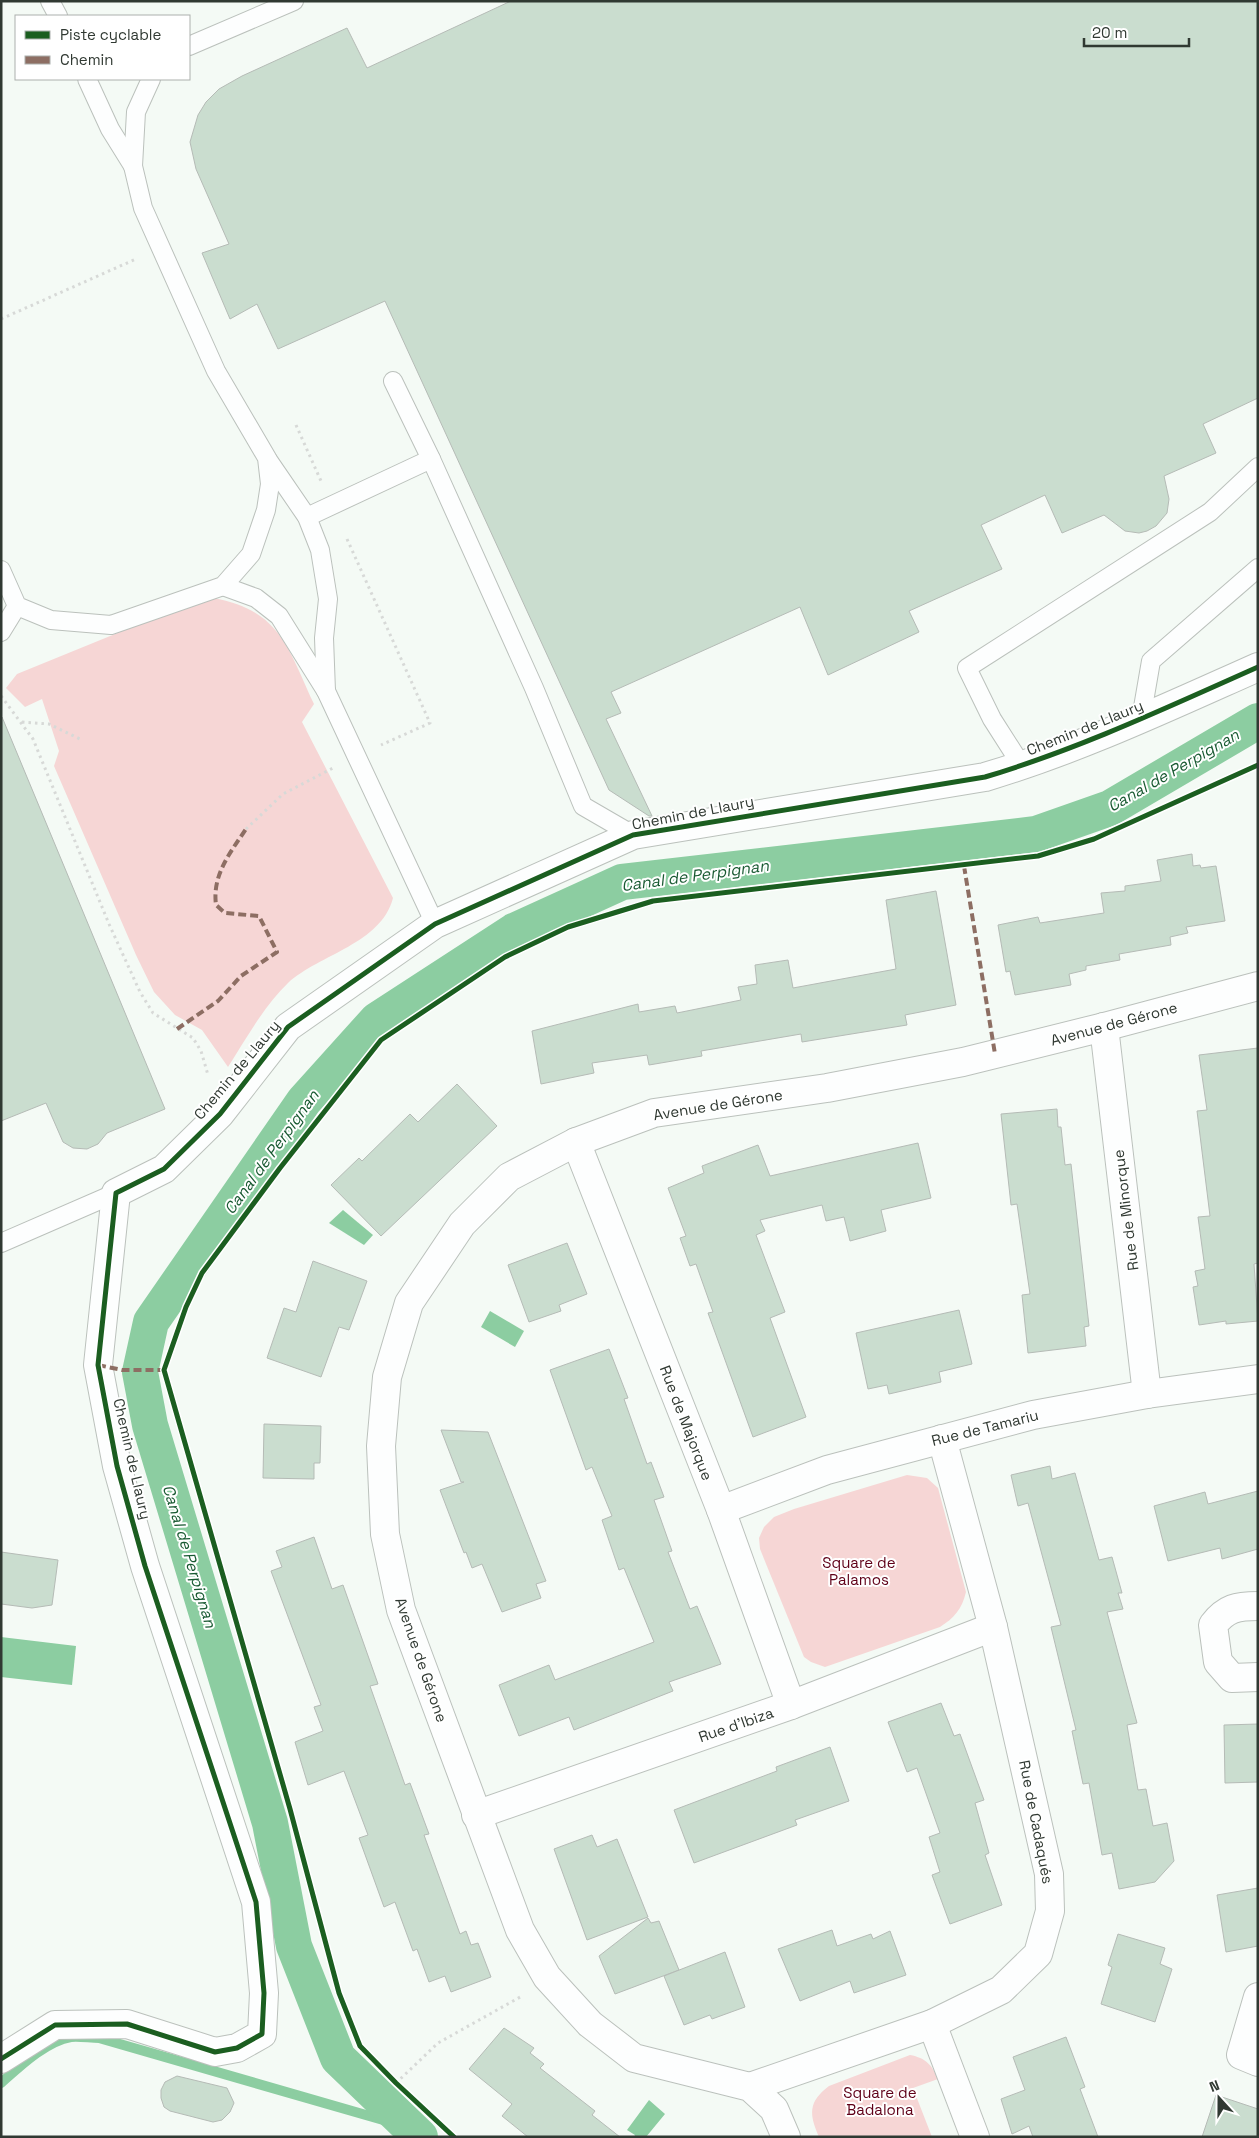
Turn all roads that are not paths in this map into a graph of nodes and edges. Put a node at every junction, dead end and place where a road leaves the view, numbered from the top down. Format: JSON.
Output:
{"nodes":[{"id":1,"x":50,"y":1,"type":"edge"},
{"id":2,"x":294,"y":1,"type":"edge"},
{"id":3,"x":57,"y":15,"type":"edge"},
{"id":4,"x":190,"y":46,"type":"edge"},
{"id":5,"x":87,"y":80,"type":"edge"},
{"id":6,"x":151,"y":80,"type":"edge"},
{"id":7,"x":133,"y":166,"type":"junction"},
{"id":8,"x":393,"y":381,"type":"dead end"},
{"id":9,"x":267,"y":458,"type":"junction"},
{"id":10,"x":431,"y":459,"type":"junction"},
{"id":11,"x":1258,"y":467,"type":"edge"},
{"id":12,"x":308,"y":517,"type":"junction"},
{"id":13,"x":1258,"y":568,"type":"edge"},
{"id":14,"x":1,"y":570,"type":"edge"},
{"id":15,"x":223,"y":586,"type":"junction"},
{"id":16,"x":17,"y":606,"type":"junction"},
{"id":17,"x":1,"y":632,"type":"edge"},
{"id":18,"x":1258,"y":667,"type":"edge"},
{"id":19,"x":326,"y":691,"type":"junction"},
{"id":20,"x":1141,"y":719,"type":"junction"},
{"id":21,"x":1022,"y":766,"type":"junction"},
{"id":22,"x":633,"y":835,"type":"junction"},
{"id":23,"x":436,"y":924,"type":"junction"},
{"id":24,"x":1258,"y":986,"type":"edge"},
{"id":25,"x":1104,"y":1027,"type":"junction"},
{"id":26,"x":576,"y":1142,"type":"junction"},
{"id":27,"x":116,"y":1193,"type":"junction"},
{"id":28,"x":1,"y":1243,"type":"edge"},
{"id":29,"x":1258,"y":1379,"type":"edge"},
{"id":30,"x":1147,"y":1394,"type":"junction"},
{"id":31,"x":942,"y":1439,"type":"junction"},
{"id":32,"x":720,"y":1510,"type":"junction"},
{"id":33,"x":1258,"y":1606,"type":"edge"},
{"id":34,"x":993,"y":1627,"type":"junction"},
{"id":35,"x":1258,"y":1677,"type":"edge"},
{"id":36,"x":791,"y":1705,"type":"junction"},
{"id":37,"x":476,"y":1815,"type":"junction"},
{"id":38,"x":1258,"y":1997,"type":"edge"},
{"id":39,"x":932,"y":2024,"type":"junction"},
{"id":40,"x":1,"y":2059,"type":"edge"},
{"id":41,"x":1258,"y":2062,"type":"edge"},
{"id":42,"x":750,"y":2087,"type":"junction"},
{"id":43,"x":786,"y":2137,"type":"edge"},
{"id":44,"x":975,"y":2137,"type":"edge"}],
"edges":[{"from":1,"to":3,"type":"lane"},
{"from":2,"to":4,"type":"lane"},
{"from":5,"to":7,"type":"lane"},
{"from":6,"to":7,"type":"lane"},
{"from":7,"to":9,"type":"lane"},
{"from":8,"to":10,"type":"lane"},
{"from":9,"to":12,"type":"lane"},
{"from":9,"to":15,"type":"lane"},
{"from":10,"to":12,"type":"lane"},
{"from":10,"to":22,"type":"lane"},
{"from":11,"to":21,"type":"lane"},
{"from":12,"to":19,"type":"lane"},
{"from":13,"to":20,"type":"lane"},
{"from":14,"to":16,"type":"lane"},
{"from":15,"to":16,"type":"lane"},
{"from":15,"to":19,"type":"lane"},
{"from":16,"to":17,"type":"lane"},
{"from":18,"to":20,"type":"street","name":"Chemin de Llaury"},
{"from":19,"to":23,"type":"lane"},
{"from":20,"to":21,"type":"street","name":"Chemin de Llaury"},
{"from":21,"to":22,"type":"street","name":"Chemin de Llaury"},
{"from":22,"to":23,"type":"street","name":"Chemin de Llaury"},
{"from":23,"to":27,"type":"street","name":"Chemin de Llaury"},
{"from":24,"to":25,"type":"street","name":"Avenue de Gérone"},
{"from":25,"to":26,"type":"street","name":"Avenue de Gérone"},
{"from":25,"to":30,"type":"street","name":"Rue de Minorque"},
{"from":26,"to":32,"type":"street","name":"Rue de Majorque"},
{"from":26,"to":37,"type":"street","name":"Avenue de Gérone"},
{"from":27,"to":28,"type":"lane"},
{"from":27,"to":40,"type":"street","name":"Chemin de Llaury"},
{"from":29,"to":30,"type":"street","name":"Rue de Tamariu"},
{"from":30,"to":31,"type":"street","name":"Rue de Tamariu"},
{"from":31,"to":32,"type":"street","name":"Rue de Tamariu"},
{"from":31,"to":34,"type":"street","name":"Rue de Cadaqués"},
{"from":32,"to":36,"type":"street","name":"Rue de Majorque"},
{"from":33,"to":35,"type":"street"},
{"from":34,"to":36,"type":"street","name":"Rue d'Ibiza"},
{"from":34,"to":39,"type":"street","name":"Rue de Cadaqués"},
{"from":36,"to":37,"type":"street","name":"Rue d'Ibiza"},
{"from":37,"to":42,"type":"street","name":"Avenue de Gérone"},
{"from":38,"to":41,"type":"street"},
{"from":39,"to":42,"type":"street","name":"Rue de Cadaqués"},
{"from":39,"to":44,"type":"street"},
{"from":42,"to":43,"type":"street","name":"Avenue de Gérone"}]}
